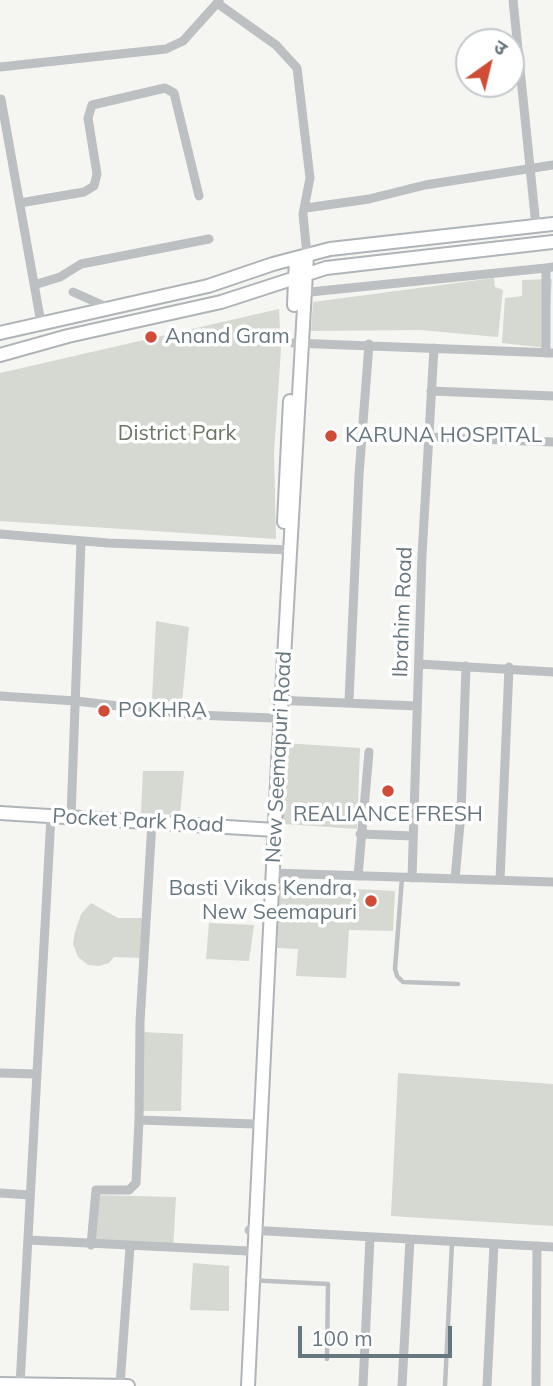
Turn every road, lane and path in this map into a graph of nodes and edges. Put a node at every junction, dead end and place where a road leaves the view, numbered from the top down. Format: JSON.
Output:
{"nodes":[{"id":1,"x":513,"y":0,"type":"edge"},
{"id":2,"x":218,"y":2,"type":"edge"},
{"id":3,"x":0,"y":67,"type":"edge"},
{"id":4,"x":1,"y":99,"type":"edge"},
{"id":5,"x":553,"y":165,"type":"edge"},
{"id":6,"x":531,"y":168,"type":"junction"},
{"id":7,"x":199,"y":195,"type":"dead end"},
{"id":8,"x":20,"y":203,"type":"junction"},
{"id":9,"x":306,"y":208,"type":"junction"},
{"id":10,"x":553,"y":225,"type":"edge"},
{"id":11,"x":537,"y":226,"type":"junction"},
{"id":12,"x":209,"y":239,"type":"dead end"},
{"id":13,"x":553,"y":242,"type":"edge"},
{"id":14,"x":302,"y":256,"type":"junction"},
{"id":15,"x":549,"y":268,"type":"edge"},
{"id":16,"x":300,"y":277,"type":"junction"},
{"id":17,"x":34,"y":285,"type":"junction"},
{"id":18,"x":74,"y":292,"type":"dead end"},
{"id":19,"x":299,"y":293,"type":"junction"},
{"id":20,"x":109,"y":308,"type":"junction"},
{"id":21,"x":41,"y":323,"type":"junction"},
{"id":22,"x":0,"y":332,"type":"edge"},
{"id":23,"x":296,"y":343,"type":"junction"},
{"id":24,"x":369,"y":344,"type":"junction"},
{"id":25,"x":434,"y":348,"type":"junction"},
{"id":26,"x":549,"y":353,"type":"edge"},
{"id":27,"x":0,"y":355,"type":"edge"},
{"id":28,"x":431,"y":391,"type":"junction"},
{"id":29,"x":553,"y":396,"type":"edge"},
{"id":30,"x":428,"y":438,"type":"junction"},
{"id":31,"x":553,"y":442,"type":"edge"},
{"id":32,"x":0,"y":534,"type":"edge"},
{"id":33,"x":81,"y":541,"type":"junction"},
{"id":34,"x":287,"y":550,"type":"junction"},
{"id":35,"x":419,"y":664,"type":"junction"},
{"id":36,"x":466,"y":666,"type":"junction"},
{"id":37,"x":509,"y":667,"type":"junction"},
{"id":38,"x":553,"y":672,"type":"edge"},
{"id":39,"x":0,"y":696,"type":"edge"},
{"id":40,"x":278,"y":700,"type":"junction"},
{"id":41,"x":76,"y":701,"type":"junction"},
{"id":42,"x":349,"y":701,"type":"junction"},
{"id":43,"x":417,"y":706,"type":"junction"},
{"id":44,"x":273,"y":718,"type":"junction"},
{"id":45,"x":369,"y":752,"type":"dead end"},
{"id":46,"x":0,"y":813,"type":"edge"},
{"id":47,"x":51,"y":816,"type":"junction"},
{"id":48,"x":71,"y":817,"type":"junction"},
{"id":49,"x":152,"y":822,"type":"junction"},
{"id":50,"x":272,"y":829,"type":"junction"},
{"id":51,"x":360,"y":834,"type":"junction"},
{"id":52,"x":413,"y":836,"type":"junction"},
{"id":53,"x":273,"y":873,"type":"junction"},
{"id":54,"x":358,"y":876,"type":"junction"},
{"id":55,"x":407,"y":877,"type":"junction"},
{"id":56,"x":455,"y":879,"type":"junction"},
{"id":57,"x":500,"y":880,"type":"junction"},
{"id":58,"x":553,"y":882,"type":"edge"},
{"id":59,"x":458,"y":984,"type":"dead end"},
{"id":60,"x":0,"y":1073,"type":"edge"},
{"id":61,"x":37,"y":1073,"type":"junction"},
{"id":62,"x":139,"y":1120,"type":"junction"},
{"id":63,"x":254,"y":1124,"type":"junction"},
{"id":64,"x":0,"y":1194,"type":"edge"},
{"id":65,"x":30,"y":1195,"type":"junction"},
{"id":66,"x":251,"y":1231,"type":"junction"},
{"id":67,"x":370,"y":1237,"type":"junction"},
{"id":68,"x":410,"y":1239,"type":"junction"},
{"id":69,"x":28,"y":1240,"type":"junction"},
{"id":70,"x":452,"y":1242,"type":"junction"},
{"id":71,"x":494,"y":1244,"type":"junction"},
{"id":72,"x":91,"y":1245,"type":"junction"},
{"id":73,"x":537,"y":1246,"type":"junction"},
{"id":74,"x":130,"y":1247,"type":"junction"},
{"id":75,"x":553,"y":1247,"type":"edge"},
{"id":76,"x":248,"y":1251,"type":"junction"},
{"id":77,"x":250,"y":1280,"type":"junction"},
{"id":78,"x":327,"y":1359,"type":"dead end"},
{"id":79,"x":0,"y":1384,"type":"edge"},
{"id":80,"x":20,"y":1385,"type":"edge"},
{"id":81,"x":120,"y":1385,"type":"edge"},
{"id":82,"x":128,"y":1386,"type":"edge"},
{"id":83,"x":241,"y":1386,"type":"edge"},
{"id":84,"x":248,"y":1386,"type":"edge"},
{"id":85,"x":363,"y":1386,"type":"edge"},
{"id":86,"x":402,"y":1386,"type":"edge"},
{"id":87,"x":445,"y":1386,"type":"edge"},
{"id":88,"x":487,"y":1386,"type":"edge"},
{"id":89,"x":536,"y":1386,"type":"edge"}],
"edges":[{"from":1,"to":6,"type":"street"},
{"from":2,"to":3,"type":"street"},
{"from":2,"to":9,"type":"street"},
{"from":4,"to":8,"type":"street"},
{"from":5,"to":6,"type":"street"},
{"from":6,"to":9,"type":"street"},
{"from":6,"to":11,"type":"street"},
{"from":7,"to":8,"type":"street"},
{"from":8,"to":17,"type":"street"},
{"from":9,"to":14,"type":"street"},
{"from":10,"to":11,"type":"main road"},
{"from":11,"to":14,"type":"main road"},
{"from":12,"to":17,"type":"street"},
{"from":13,"to":16,"type":"main road"},
{"from":14,"to":16,"type":"main road","name":"New Seemapuri Road"},
{"from":14,"to":20,"type":"main road"},
{"from":15,"to":19,"type":"street"},
{"from":15,"to":26,"type":"street"},
{"from":16,"to":19,"type":"main road","name":"New Seemapuri Road"},
{"from":16,"to":27,"type":"main road"},
{"from":17,"to":21,"type":"street"},
{"from":18,"to":20,"type":"street"},
{"from":19,"to":23,"type":"main road","name":"New Seemapuri Road"},
{"from":20,"to":21,"type":"main road"},
{"from":21,"to":22,"type":"main road"},
{"from":23,"to":24,"type":"street"},
{"from":23,"to":34,"type":"main road","name":"New Seemapuri Road"},
{"from":24,"to":25,"type":"street"},
{"from":24,"to":42,"type":"street"},
{"from":25,"to":26,"type":"street"},
{"from":25,"to":28,"type":"street","name":"Ibrahim Road"},
{"from":28,"to":29,"type":"street"},
{"from":28,"to":30,"type":"street","name":"Ibrahim Road"},
{"from":30,"to":31,"type":"street"},
{"from":30,"to":35,"type":"street","name":"Ibrahim Road"},
{"from":32,"to":33,"type":"street"},
{"from":33,"to":34,"type":"street"},
{"from":33,"to":41,"type":"street"},
{"from":34,"to":40,"type":"main road","name":"New Seemapuri Road"},
{"from":35,"to":36,"type":"street"},
{"from":35,"to":43,"type":"street","name":"Ibrahim Road"},
{"from":36,"to":37,"type":"street"},
{"from":36,"to":56,"type":"street"},
{"from":37,"to":38,"type":"street"},
{"from":37,"to":57,"type":"street"},
{"from":39,"to":41,"type":"street"},
{"from":40,"to":42,"type":"street"},
{"from":40,"to":44,"type":"main road","name":"New Seemapuri Road"},
{"from":40,"to":50,"type":"main road","name":"New Seemapuri Road"},
{"from":41,"to":44,"type":"street"},
{"from":41,"to":48,"type":"street"},
{"from":42,"to":43,"type":"street"},
{"from":43,"to":52,"type":"street","name":"Ibrahim Road"},
{"from":44,"to":50,"type":"main road","name":"New Seemapuri Road"},
{"from":45,"to":51,"type":"street"},
{"from":46,"to":47,"type":"main road","name":"Pocket Park Road"},
{"from":47,"to":48,"type":"main road","name":"Pocket Park Road"},
{"from":47,"to":61,"type":"street"},
{"from":48,"to":49,"type":"main road","name":"Pocket Park Road"},
{"from":49,"to":50,"type":"main road","name":"Pocket Park Road"},
{"from":49,"to":62,"type":"street"},
{"from":50,"to":53,"type":"main road","name":"New Seemapuri Road"},
{"from":50,"to":63,"type":"main road","name":"New Seemapuri Road"},
{"from":51,"to":52,"type":"street"},
{"from":51,"to":54,"type":"street"},
{"from":52,"to":55,"type":"street","name":"Ibrahim Road"},
{"from":53,"to":54,"type":"street"},
{"from":53,"to":66,"type":"main road","name":"New Seemapuri Road"},
{"from":54,"to":55,"type":"street"},
{"from":55,"to":56,"type":"street"},
{"from":55,"to":59,"type":"lane"},
{"from":56,"to":57,"type":"street"},
{"from":57,"to":58,"type":"street"},
{"from":60,"to":61,"type":"street"},
{"from":61,"to":65,"type":"street"},
{"from":62,"to":63,"type":"street"},
{"from":62,"to":72,"type":"street"},
{"from":63,"to":66,"type":"main road","name":"New Seemapuri Road"},
{"from":64,"to":65,"type":"street"},
{"from":65,"to":69,"type":"street"},
{"from":66,"to":67,"type":"street"},
{"from":66,"to":76,"type":"main road","name":"New Seemapuri Road"},
{"from":66,"to":77,"type":"main road","name":"New Seemapuri Road"},
{"from":67,"to":68,"type":"street"},
{"from":67,"to":85,"type":"street"},
{"from":68,"to":70,"type":"street"},
{"from":68,"to":86,"type":"street"},
{"from":69,"to":72,"type":"street"},
{"from":69,"to":80,"type":"street"},
{"from":70,"to":71,"type":"street"},
{"from":70,"to":87,"type":"lane"},
{"from":71,"to":73,"type":"street"},
{"from":71,"to":88,"type":"street"},
{"from":72,"to":74,"type":"street"},
{"from":73,"to":75,"type":"street"},
{"from":73,"to":89,"type":"street"},
{"from":74,"to":76,"type":"street"},
{"from":74,"to":81,"type":"street"},
{"from":76,"to":77,"type":"main road","name":"New Seemapuri Road"},
{"from":77,"to":78,"type":"lane"},
{"from":77,"to":83,"type":"main road","name":"New Seemapuri Road"},
{"from":77,"to":84,"type":"main road","name":"New Seemapuri Road"},
{"from":79,"to":80,"type":"main road"},
{"from":80,"to":81,"type":"main road"},
{"from":81,"to":82,"type":"main road"}]}
